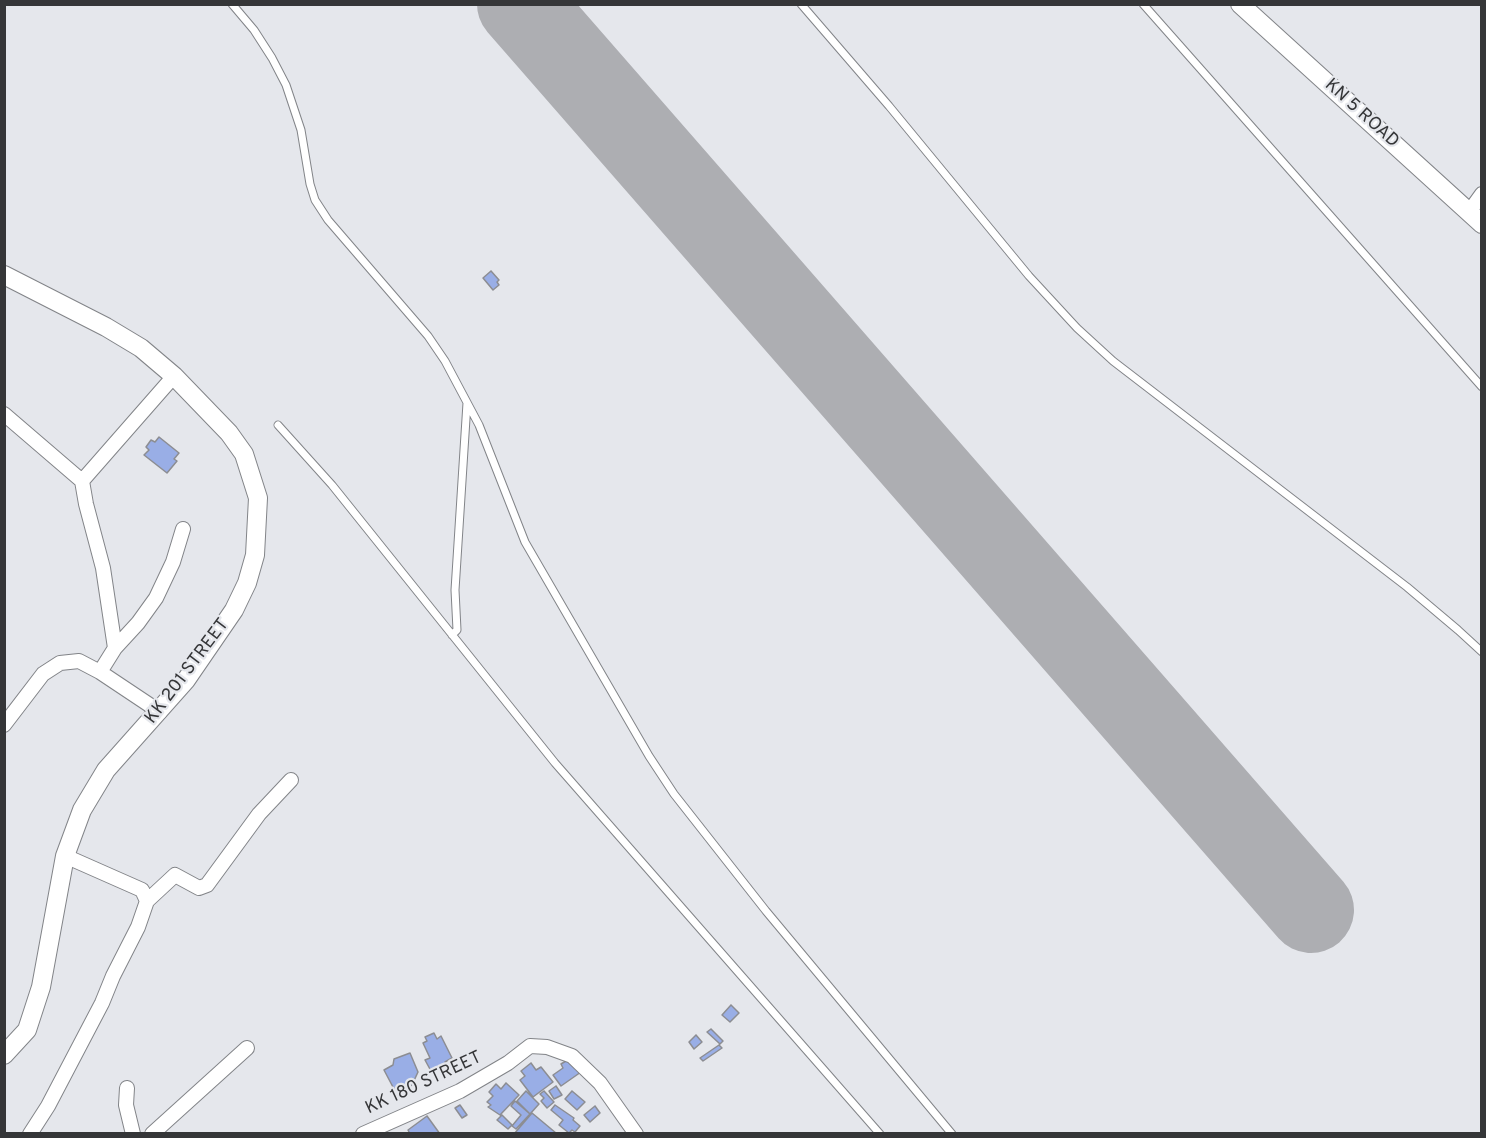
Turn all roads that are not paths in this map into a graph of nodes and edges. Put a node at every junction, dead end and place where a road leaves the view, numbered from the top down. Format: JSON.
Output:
{"nodes":[{"id":1,"x":232,"y":4,"type":"edge"},
{"id":2,"x":801,"y":4,"type":"edge"},
{"id":3,"x":1143,"y":4,"type":"edge"},
{"id":4,"x":1240,"y":4,"type":"edge"},
{"id":5,"x":1482,"y":194,"type":"edge"},
{"id":6,"x":1475,"y":218,"type":"edge"},
{"id":7,"x":4,"y":275,"type":"edge"},
{"id":8,"x":174,"y":376,"type":"junction"},
{"id":9,"x":1482,"y":387,"type":"edge"},
{"id":10,"x":467,"y":401,"type":"junction"},
{"id":11,"x":4,"y":414,"type":"edge"},
{"id":12,"x":278,"y":425,"type":"dead end"},
{"id":13,"x":82,"y":481,"type":"junction"},
{"id":14,"x":183,"y":529,"type":"dead end"},
{"id":15,"x":452,"y":635,"type":"junction"},
{"id":16,"x":115,"y":648,"type":"junction"},
{"id":17,"x":1482,"y":652,"type":"edge"},
{"id":18,"x":100,"y":672,"type":"junction"},
{"id":19,"x":160,"y":712,"type":"junction"},
{"id":20,"x":4,"y":725,"type":"edge"},
{"id":21,"x":291,"y":780,"type":"dead end"},
{"id":22,"x":65,"y":856,"type":"junction"},
{"id":23,"x":147,"y":901,"type":"junction"},
{"id":24,"x":248,"y":1048,"type":"dead end"},
{"id":25,"x":4,"y":1055,"type":"edge"},
{"id":26,"x":127,"y":1088,"type":"dead end"},
{"id":27,"x":367,"y":1132,"type":"edge"},
{"id":28,"x":30,"y":1134,"type":"edge"},
{"id":29,"x":133,"y":1134,"type":"edge"},
{"id":30,"x":152,"y":1134,"type":"edge"},
{"id":31,"x":636,"y":1134,"type":"edge"},
{"id":32,"x":880,"y":1134,"type":"edge"},
{"id":33,"x":952,"y":1134,"type":"edge"}],
"edges":[{"from":1,"to":10,"type":"lane"},
{"from":2,"to":17,"type":"lane"},
{"from":3,"to":9,"type":"lane"},
{"from":4,"to":6,"type":"main road","name":"KN 5 ROAD"},
{"from":5,"to":6,"type":"street"},
{"from":7,"to":8,"type":"main road","name":"KK 201 STREET"},
{"from":8,"to":13,"type":"street"},
{"from":8,"to":19,"type":"main road","name":"KK 201 STREET"},
{"from":10,"to":15,"type":"lane"},
{"from":10,"to":33,"type":"lane"},
{"from":11,"to":13,"type":"street"},
{"from":12,"to":15,"type":"lane"},
{"from":13,"to":16,"type":"street"},
{"from":14,"to":16,"type":"street"},
{"from":15,"to":32,"type":"lane"},
{"from":16,"to":18,"type":"street"},
{"from":18,"to":19,"type":"street"},
{"from":18,"to":20,"type":"street"},
{"from":19,"to":22,"type":"main road","name":"KK 201 STREET"},
{"from":21,"to":23,"type":"street"},
{"from":22,"to":23,"type":"street"},
{"from":22,"to":25,"type":"main road","name":"KK 201 STREET"},
{"from":23,"to":28,"type":"street"},
{"from":24,"to":30,"type":"street"},
{"from":26,"to":29,"type":"street"},
{"from":27,"to":31,"type":"street","name":"KK 180 STREET"}]}
